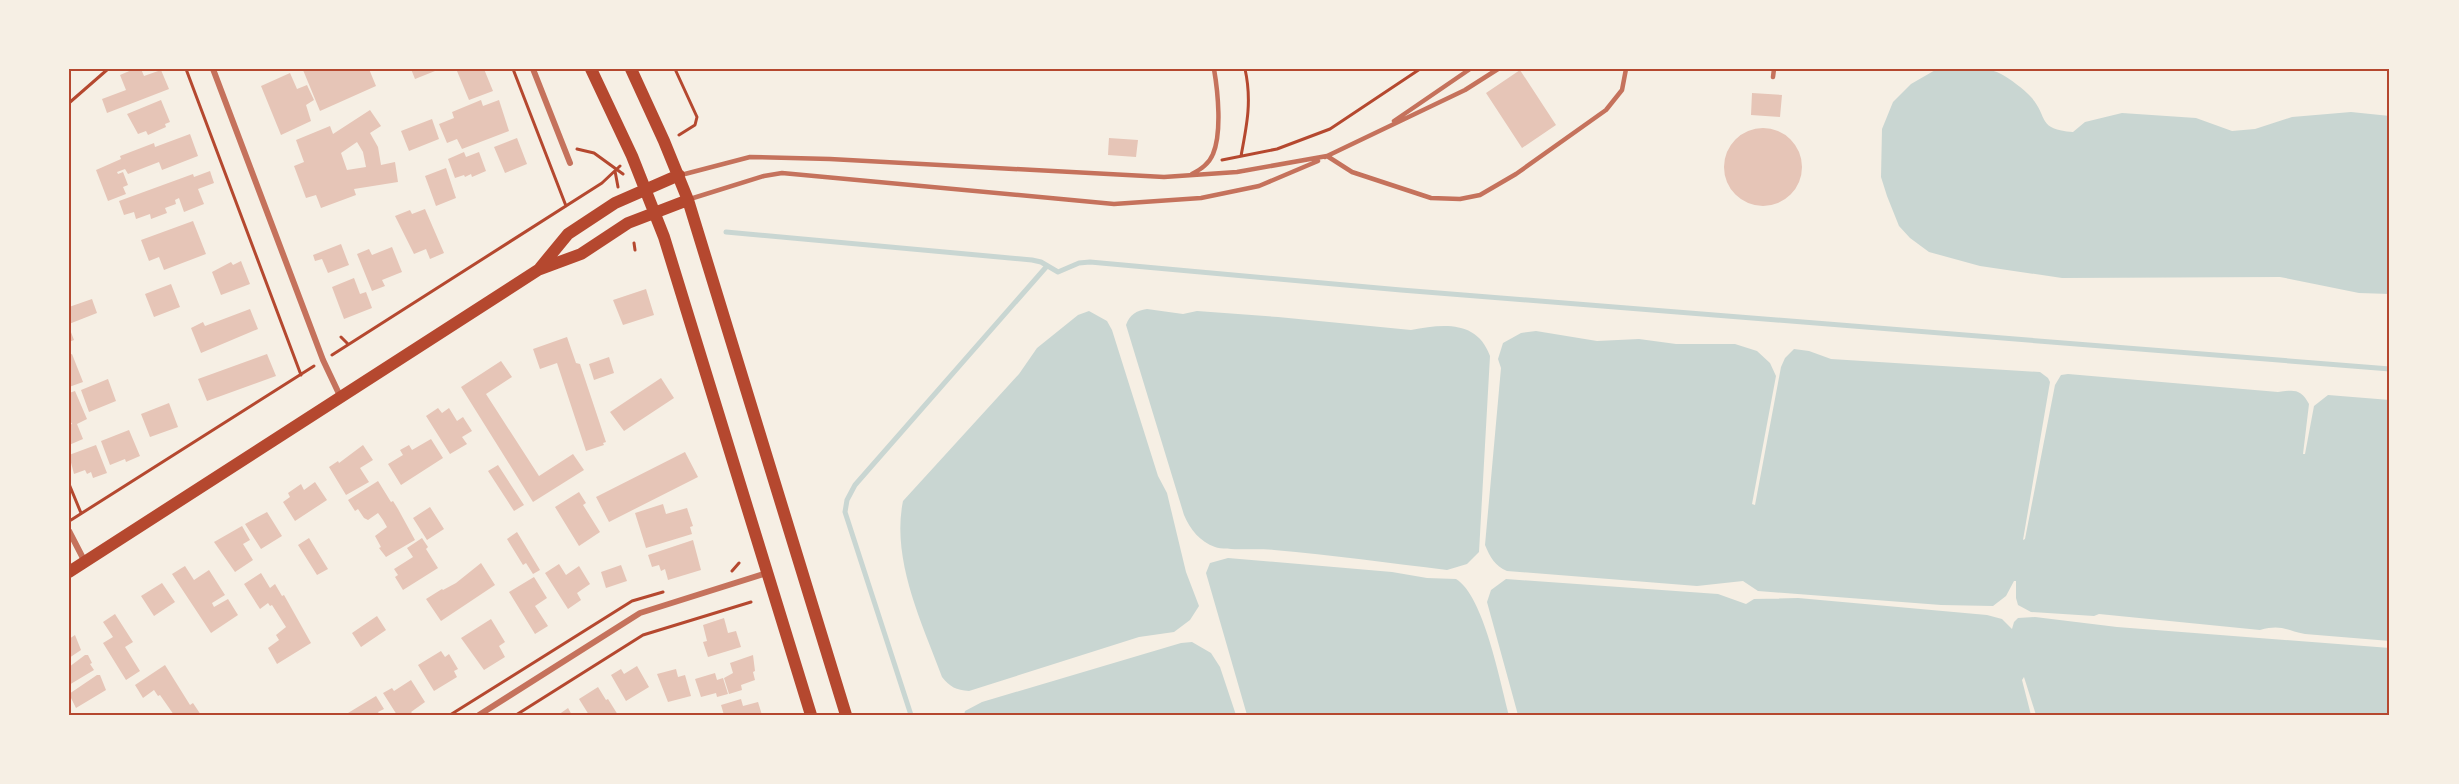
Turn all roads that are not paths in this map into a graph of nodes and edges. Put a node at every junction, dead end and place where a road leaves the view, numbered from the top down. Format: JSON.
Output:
{"nodes":[{"id":1,"x":213,"y":69,"type":"edge"},
{"id":2,"x":533,"y":69,"type":"edge"},
{"id":3,"x":591,"y":69,"type":"edge"},
{"id":4,"x":632,"y":69,"type":"edge"},
{"id":5,"x":1214,"y":69,"type":"edge"},
{"id":6,"x":1470,"y":69,"type":"edge"},
{"id":7,"x":1498,"y":69,"type":"edge"},
{"id":8,"x":1626,"y":69,"type":"edge"},
{"id":9,"x":1774,"y":69,"type":"edge"},
{"id":10,"x":1773,"y":77,"type":"dead end"},
{"id":11,"x":1379,"y":132,"type":"junction"},
{"id":12,"x":1327,"y":156,"type":"junction"},
{"id":13,"x":570,"y":163,"type":"dead end"},
{"id":14,"x":1190,"y":175,"type":"junction"},
{"id":15,"x":679,"y":176,"type":"junction"},
{"id":16,"x":645,"y":190,"type":"junction"},
{"id":17,"x":688,"y":200,"type":"junction"},
{"id":18,"x":655,"y":214,"type":"junction"},
{"id":19,"x":538,"y":270,"type":"junction"},
{"id":20,"x":341,"y":399,"type":"junction"},
{"id":21,"x":69,"y":531,"type":"edge"},
{"id":22,"x":85,"y":562,"type":"junction"},
{"id":23,"x":69,"y":573,"type":"edge"},
{"id":24,"x":767,"y":573,"type":"junction"},
{"id":25,"x":479,"y":715,"type":"edge"},
{"id":26,"x":811,"y":715,"type":"edge"},
{"id":27,"x":846,"y":715,"type":"edge"}],
"edges":[{"from":1,"to":20,"type":"street"},
{"from":2,"to":13,"type":"street"},
{"from":3,"to":16,"type":"main road"},
{"from":4,"to":15,"type":"main road"},
{"from":5,"to":14,"type":"lane"},
{"from":6,"to":11,"type":"lane"},
{"from":7,"to":11,"type":"lane"},
{"from":8,"to":12,"type":"lane"},
{"from":9,"to":10,"type":"lane"},
{"from":11,"to":12,"type":"lane"},
{"from":12,"to":14,"type":"lane"},
{"from":12,"to":17,"type":"lane"},
{"from":14,"to":15,"type":"lane"},
{"from":15,"to":16,"type":"main road"},
{"from":15,"to":17,"type":"main road"},
{"from":16,"to":18,"type":"main road"},
{"from":16,"to":19,"type":"main road"},
{"from":17,"to":18,"type":"main road"},
{"from":17,"to":27,"type":"main road"},
{"from":18,"to":19,"type":"main road"},
{"from":18,"to":24,"type":"main road"},
{"from":19,"to":20,"type":"main road"},
{"from":20,"to":22,"type":"main road"},
{"from":21,"to":22,"type":"street"},
{"from":22,"to":23,"type":"main road"},
{"from":24,"to":25,"type":"street"},
{"from":24,"to":26,"type":"main road"}]}
